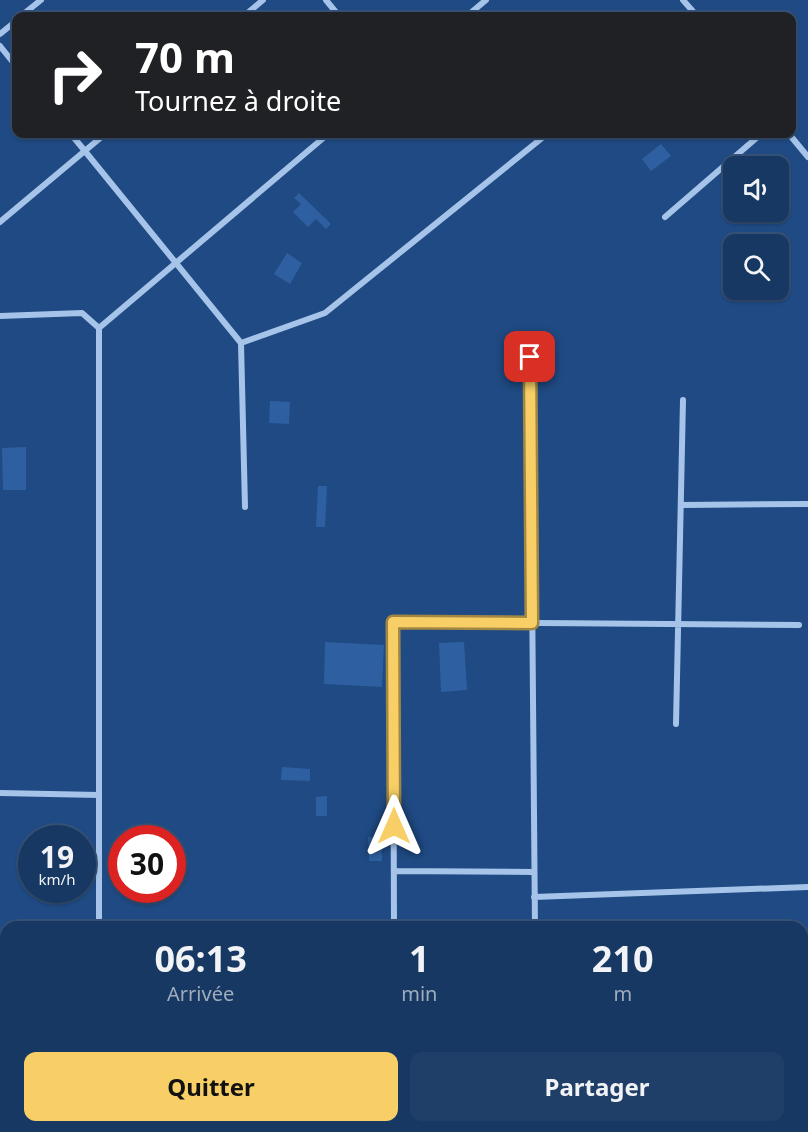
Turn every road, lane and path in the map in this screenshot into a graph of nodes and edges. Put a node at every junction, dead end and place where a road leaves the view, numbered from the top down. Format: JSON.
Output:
{"nodes":[{"id":1,"x":41,"y":0,"type":"edge"},
{"id":2,"x":263,"y":0,"type":"edge"},
{"id":3,"x":326,"y":0,"type":"edge"},
{"id":4,"x":486,"y":0,"type":"edge"},
{"id":5,"x":26,"y":12,"type":"edge"},
{"id":6,"x":248,"y":12,"type":"edge"},
{"id":7,"x":336,"y":12,"type":"edge"},
{"id":8,"x":472,"y":12,"type":"edge"},
{"id":9,"x":12,"y":24,"type":"edge"},
{"id":10,"x":0,"y":34,"type":"edge"},
{"id":11,"x":0,"y":46,"type":"edge"},
{"id":12,"x":12,"y":61,"type":"edge"},
{"id":13,"x":74,"y":138,"type":"edge"},
{"id":14,"x":100,"y":138,"type":"edge"},
{"id":15,"x":323,"y":138,"type":"edge"},
{"id":16,"x":542,"y":138,"type":"edge"},
{"id":17,"x":756,"y":138,"type":"edge"},
{"id":18,"x":792,"y":138,"type":"edge"},
{"id":19,"x":85,"y":150,"type":"junction"},
{"id":20,"x":808,"y":158,"type":"edge"},
{"id":21,"x":664,"y":217,"type":"dead end"},
{"id":22,"x":0,"y":222,"type":"edge"},
{"id":23,"x":176,"y":263,"type":"junction"},
{"id":24,"x":0,"y":316,"type":"edge"},
{"id":25,"x":99,"y":328,"type":"junction"},
{"id":26,"x":241,"y":343,"type":"junction"},
{"id":27,"x":530,"y":357,"type":"dead end"},
{"id":28,"x":683,"y":400,"type":"dead end"},
{"id":29,"x":808,"y":504,"type":"edge"},
{"id":30,"x":681,"y":505,"type":"junction"},
{"id":31,"x":245,"y":507,"type":"dead end"},
{"id":32,"x":532,"y":623,"type":"junction"},
{"id":33,"x":678,"y":624,"type":"junction"},
{"id":34,"x":799,"y":626,"type":"dead end"},
{"id":35,"x":676,"y":724,"type":"dead end"},
{"id":36,"x":0,"y":793,"type":"edge"},
{"id":37,"x":99,"y":795,"type":"junction"},
{"id":38,"x":394,"y":872,"type":"junction"},
{"id":39,"x":534,"y":872,"type":"junction"},
{"id":40,"x":808,"y":887,"type":"edge"},
{"id":41,"x":534,"y":897,"type":"junction"},
{"id":42,"x":99,"y":921,"type":"edge"},
{"id":43,"x":394,"y":921,"type":"edge"},
{"id":44,"x":535,"y":921,"type":"edge"}],
"edges":[{"from":1,"to":5,"type":"street"},
{"from":2,"to":6,"type":"street"},
{"from":3,"to":7,"type":"street"},
{"from":4,"to":8,"type":"street"},
{"from":9,"to":10,"type":"street"},
{"from":11,"to":12,"type":"street"},
{"from":13,"to":19,"type":"street"},
{"from":14,"to":19,"type":"street"},
{"from":15,"to":23,"type":"street"},
{"from":16,"to":26,"type":"street"},
{"from":17,"to":21,"type":"street"},
{"from":18,"to":20,"type":"street"},
{"from":19,"to":22,"type":"street"},
{"from":19,"to":23,"type":"street"},
{"from":23,"to":25,"type":"street"},
{"from":23,"to":26,"type":"street"},
{"from":24,"to":25,"type":"street"},
{"from":25,"to":37,"type":"street"},
{"from":26,"to":31,"type":"street"},
{"from":27,"to":32,"type":"street"},
{"from":28,"to":30,"type":"street"},
{"from":29,"to":30,"type":"street"},
{"from":30,"to":33,"type":"street"},
{"from":32,"to":33,"type":"street"},
{"from":32,"to":38,"type":"street"},
{"from":32,"to":39,"type":"street"},
{"from":33,"to":34,"type":"street"},
{"from":33,"to":35,"type":"street"},
{"from":36,"to":37,"type":"street"},
{"from":37,"to":42,"type":"street"},
{"from":38,"to":39,"type":"street"},
{"from":38,"to":43,"type":"street"},
{"from":39,"to":41,"type":"street"},
{"from":40,"to":41,"type":"street"},
{"from":41,"to":44,"type":"street"}]}
